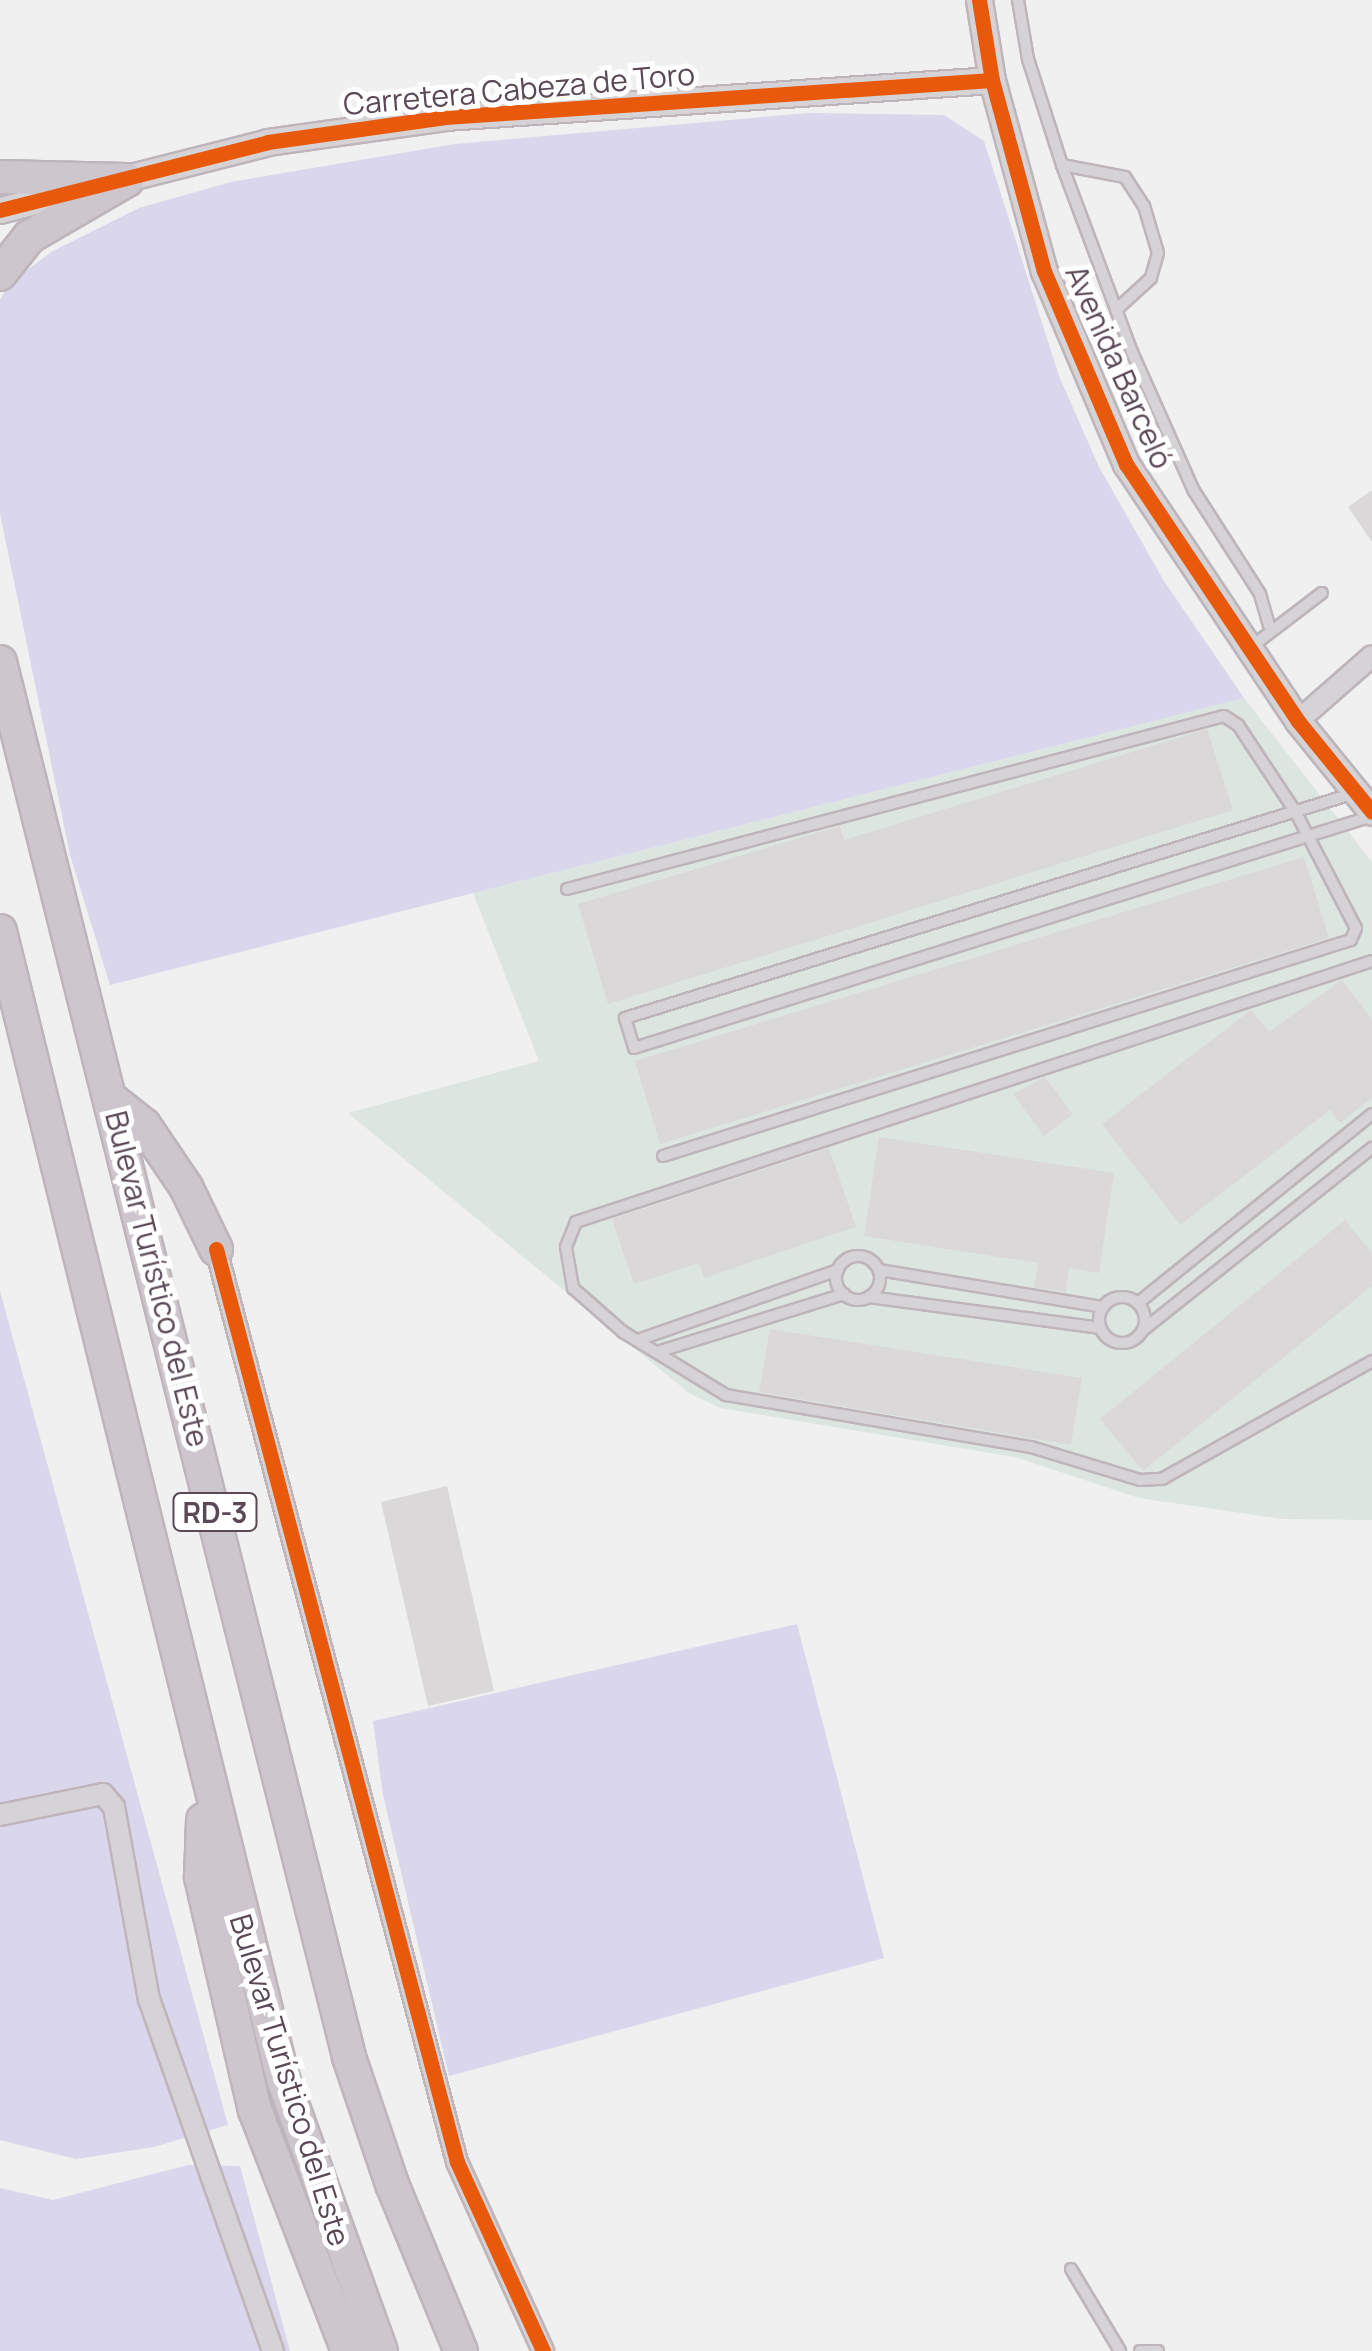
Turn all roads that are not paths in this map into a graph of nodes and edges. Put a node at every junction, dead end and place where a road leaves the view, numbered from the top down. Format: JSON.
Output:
{"nodes":[{"id":1,"x":979,"y":0,"type":"edge"},
{"id":2,"x":1018,"y":0,"type":"edge"},
{"id":3,"x":992,"y":80,"type":"junction"},
{"id":4,"x":1062,"y":165,"type":"junction"},
{"id":5,"x":0,"y":177,"type":"edge"},
{"id":6,"x":127,"y":180,"type":"junction"},
{"id":7,"x":0,"y":210,"type":"edge"},
{"id":8,"x":0,"y":274,"type":"edge"},
{"id":9,"x":1116,"y":310,"type":"junction"},
{"id":10,"x":1322,"y":594,"type":"dead end"},
{"id":11,"x":1270,"y":630,"type":"junction"},
{"id":12,"x":1250,"y":648,"type":"junction"},
{"id":13,"x":1372,"y":656,"type":"edge"},
{"id":14,"x":0,"y":662,"type":"edge"},
{"id":15,"x":1298,"y":721,"type":"junction"},
{"id":16,"x":1367,"y":807,"type":"edge"},
{"id":17,"x":1295,"y":811,"type":"junction"},
{"id":18,"x":1310,"y":836,"type":"junction"},
{"id":19,"x":568,"y":888,"type":"dead end"},
{"id":20,"x":0,"y":931,"type":"edge"},
{"id":21,"x":1372,"y":961,"type":"edge"},
{"id":22,"x":112,"y":1099,"type":"junction"},
{"id":23,"x":1372,"y":1114,"type":"edge"},
{"id":24,"x":1372,"y":1148,"type":"edge"},
{"id":25,"x":663,"y":1156,"type":"dead end"},
{"id":26,"x":216,"y":1250,"type":"joint"},
{"id":27,"x":838,"y":1270,"type":"junction"},
{"id":28,"x":879,"y":1270,"type":"junction"},
{"id":29,"x":844,"y":1294,"type":"junction"},
{"id":30,"x":869,"y":1297,"type":"junction"},
{"id":31,"x":1138,"y":1303,"type":"junction"},
{"id":32,"x":1102,"y":1308,"type":"junction"},
{"id":33,"x":1100,"y":1328,"type":"junction"},
{"id":34,"x":1143,"y":1330,"type":"junction"},
{"id":35,"x":638,"y":1340,"type":"junction"},
{"id":36,"x":658,"y":1352,"type":"junction"},
{"id":37,"x":1372,"y":1361,"type":"edge"},
{"id":38,"x":204,"y":1776,"type":"junction"},
{"id":39,"x":0,"y":1815,"type":"edge"},
{"id":40,"x":1070,"y":2269,"type":"dead end"},
{"id":41,"x":272,"y":2351,"type":"edge"},
{"id":42,"x":348,"y":2351,"type":"edge"},
{"id":43,"x":380,"y":2351,"type":"edge"},
{"id":44,"x":461,"y":2351,"type":"edge"},
{"id":45,"x":542,"y":2351,"type":"edge"},
{"id":46,"x":1120,"y":2351,"type":"edge"},
{"id":47,"x":1140,"y":2351,"type":"edge"},
{"id":48,"x":1158,"y":2351,"type":"edge"}],
"edges":[{"from":1,"to":3,"type":"street","name":"Avenida Barceló"},
{"from":2,"to":4,"type":"lane"},
{"from":3,"to":6,"type":"street","name":"Carretera Cabeza de Toro"},
{"from":3,"to":12,"type":"street","name":"Avenida Barceló"},
{"from":4,"to":9,"type":"lane"},
{"from":4,"to":9,"type":"lane"},
{"from":5,"to":6,"type":"highway"},
{"from":6,"to":7,"type":"street","name":"Carretera Cabeza de Toro"},
{"from":6,"to":8,"type":"highway"},
{"from":9,"to":11,"type":"lane"},
{"from":10,"to":11,"type":"lane"},
{"from":11,"to":12,"type":"lane"},
{"from":12,"to":15,"type":"street","name":"Avenida Barceló"},
{"from":13,"to":15,"type":"street"},
{"from":14,"to":22,"type":"highway","name":"Bulevar Turístico del Este","number":"RD-3"},
{"from":15,"to":16,"type":"street","name":"Avenida Barceló"},
{"from":16,"to":17,"type":"lane"},
{"from":16,"to":18,"type":"lane"},
{"from":17,"to":18,"type":"lane"},
{"from":17,"to":18,"type":"lane"},
{"from":17,"to":19,"type":"lane"},
{"from":18,"to":25,"type":"lane"},
{"from":20,"to":38,"type":"highway","name":"Bulevar Turístico del Este","number":"RD-3"},
{"from":21,"to":35,"type":"lane"},
{"from":22,"to":26,"type":"highway"},
{"from":22,"to":44,"type":"highway","name":"Bulevar Turístico del Este","number":"RD-3"},
{"from":23,"to":31,"type":"lane"},
{"from":24,"to":34,"type":"lane"},
{"from":26,"to":45,"type":"street"},
{"from":27,"to":28,"type":"lane"},
{"from":27,"to":29,"type":"lane"},
{"from":27,"to":35,"type":"lane"},
{"from":28,"to":30,"type":"lane"},
{"from":28,"to":32,"type":"lane"},
{"from":29,"to":30,"type":"lane"},
{"from":29,"to":36,"type":"lane"},
{"from":30,"to":33,"type":"lane"},
{"from":31,"to":32,"type":"lane"},
{"from":31,"to":34,"type":"lane"},
{"from":32,"to":33,"type":"lane"},
{"from":33,"to":34,"type":"lane"},
{"from":35,"to":36,"type":"lane"},
{"from":36,"to":37,"type":"lane"},
{"from":38,"to":42,"type":"highway"},
{"from":38,"to":43,"type":"highway","name":"Bulevar Turístico del Este","number":"RD-3"},
{"from":39,"to":41,"type":"street"},
{"from":40,"to":46,"type":"lane"},
{"from":47,"to":48,"type":"lane"}]}
